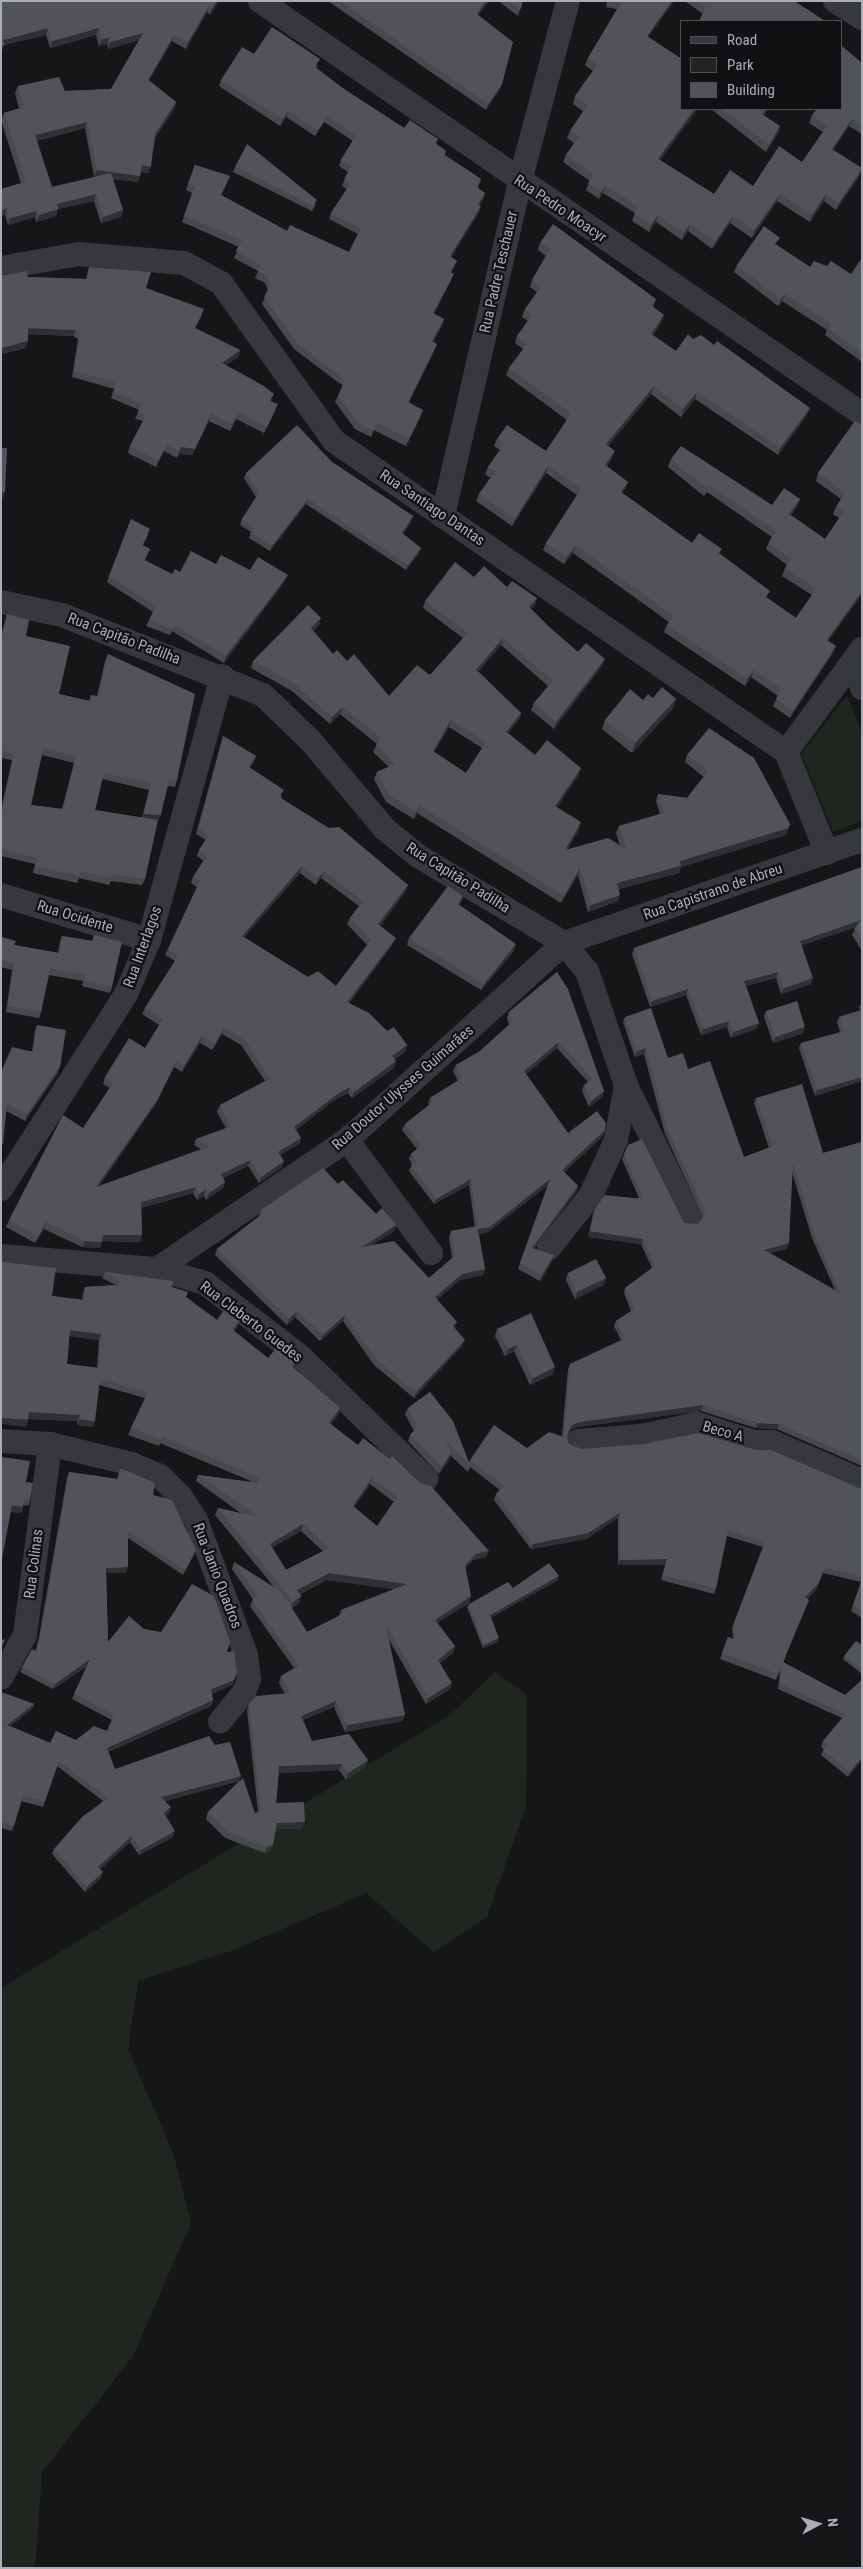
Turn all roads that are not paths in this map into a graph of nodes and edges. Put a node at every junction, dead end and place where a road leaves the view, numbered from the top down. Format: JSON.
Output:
{"nodes":[{"id":1,"x":260,"y":1,"type":"edge"},
{"id":2,"x":568,"y":1,"type":"edge"},
{"id":3,"x":835,"y":1,"type":"edge"},
{"id":4,"x":862,"y":18,"type":"edge"},
{"id":5,"x":520,"y":181,"type":"junction"},
{"id":6,"x":1,"y":268,"type":"edge"},
{"id":7,"x":862,"y":414,"type":"edge"},
{"id":8,"x":443,"y":515,"type":"junction"},
{"id":9,"x":1,"y":602,"type":"edge"},
{"id":10,"x":857,"y":656,"type":"edge"},
{"id":11,"x":222,"y":676,"type":"junction"},
{"id":12,"x":862,"y":688,"type":"edge"},
{"id":13,"x":786,"y":752,"type":"junction"},
{"id":14,"x":862,"y":840,"type":"edge"},
{"id":15,"x":827,"y":853,"type":"junction"},
{"id":16,"x":1,"y":895,"type":"edge"},
{"id":17,"x":149,"y":940,"type":"junction"},
{"id":18,"x":564,"y":943,"type":"junction"},
{"id":19,"x":626,"y":1085,"type":"junction"},
{"id":20,"x":347,"y":1140,"type":"junction"},
{"id":21,"x":1,"y":1189,"type":"edge"},
{"id":22,"x":690,"y":1217,"type":"dead end"},
{"id":23,"x":549,"y":1248,"type":"dead end"},
{"id":24,"x":431,"y":1253,"type":"dead end"},
{"id":25,"x":1,"y":1256,"type":"edge"},
{"id":26,"x":157,"y":1269,"type":"junction"},
{"id":27,"x":1,"y":1441,"type":"edge"},
{"id":28,"x":578,"y":1441,"type":"dead end"},
{"id":29,"x":50,"y":1444,"type":"junction"},
{"id":30,"x":427,"y":1479,"type":"dead end"},
{"id":31,"x":862,"y":1481,"type":"edge"},
{"id":32,"x":1,"y":1635,"type":"edge"},
{"id":33,"x":25,"y":1635,"type":"junction"},
{"id":34,"x":1,"y":1678,"type":"edge"},
{"id":35,"x":220,"y":1722,"type":"dead end"}],
"edges":[{"from":1,"to":5,"type":"street","name":"Rua Pedro Moacyr"},
{"from":2,"to":5,"type":"street","name":"Rua Padre Teschauer"},
{"from":3,"to":4,"type":"street"},
{"from":5,"to":7,"type":"street","name":"Rua Pedro Moacyr"},
{"from":5,"to":8,"type":"street","name":"Rua Padre Teschauer"},
{"from":6,"to":8,"type":"street","name":"Rua Santiago Dantas"},
{"from":8,"to":13,"type":"street","name":"Rua Santiago Dantas"},
{"from":9,"to":11,"type":"street","name":"Rua Capitão Padilha"},
{"from":10,"to":12,"type":"street"},
{"from":10,"to":13,"type":"street"},
{"from":11,"to":17,"type":"street","name":"Rua Interlagos"},
{"from":11,"to":18,"type":"street","name":"Rua Capitão Padilha"},
{"from":13,"to":15,"type":"street"},
{"from":14,"to":15,"type":"street","name":"Rua Capistrano de Abreu"},
{"from":15,"to":18,"type":"street","name":"Rua Capistrano de Abreu"},
{"from":16,"to":17,"type":"street","name":"Rua Ocidente"},
{"from":17,"to":21,"type":"street","name":"Rua Interlagos"},
{"from":18,"to":19,"type":"street","name":"Rua Capitão Padilha"},
{"from":18,"to":20,"type":"street","name":"Rua Doutor Ulysses Guimarães"},
{"from":19,"to":22,"type":"street","name":"Rua Capitão Padilha"},
{"from":19,"to":23,"type":"street"},
{"from":20,"to":24,"type":"street"},
{"from":20,"to":26,"type":"street","name":"Rua Doutor Ulysses Guimarães"},
{"from":25,"to":26,"type":"street","name":"Rua Cleberto Guedes"},
{"from":26,"to":30,"type":"street","name":"Rua Cleberto Guedes"},
{"from":27,"to":29,"type":"street","name":"Rua Janio Quadros"},
{"from":28,"to":31,"type":"street","name":"Beco A"},
{"from":29,"to":33,"type":"street","name":"Rua Colinas"},
{"from":29,"to":35,"type":"street","name":"Rua Janio Quadros"},
{"from":32,"to":33,"type":"street"},
{"from":33,"to":34,"type":"street","name":"Rua Colinas"}]}
